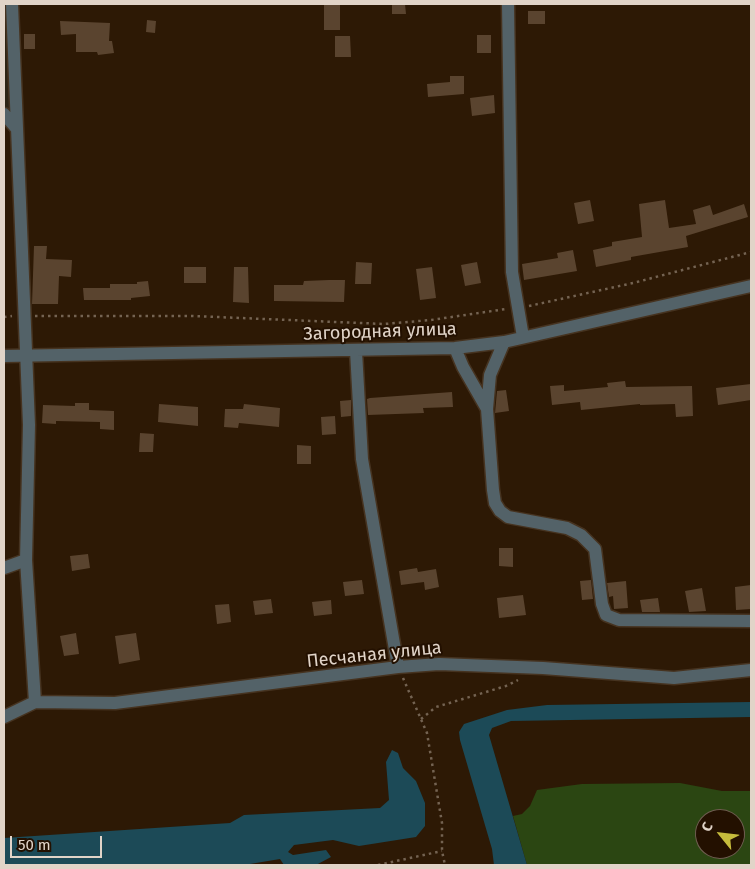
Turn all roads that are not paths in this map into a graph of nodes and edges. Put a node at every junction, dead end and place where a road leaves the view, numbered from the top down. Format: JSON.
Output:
{"nodes":[{"id":1,"x":12,"y":4,"type":"edge"},
{"id":2,"x":508,"y":4,"type":"edge"},
{"id":3,"x":4,"y":114,"type":"edge"},
{"id":4,"x":17,"y":129,"type":"junction"},
{"id":5,"x":751,"y":286,"type":"edge"},
{"id":6,"x":523,"y":337,"type":"junction"},
{"id":7,"x":504,"y":342,"type":"junction"},
{"id":8,"x":455,"y":348,"type":"junction"},
{"id":9,"x":356,"y":351,"type":"junction"},
{"id":10,"x":26,"y":355,"type":"junction"},
{"id":11,"x":4,"y":356,"type":"edge"},
{"id":12,"x":487,"y":409,"type":"junction"},
{"id":13,"x":26,"y":560,"type":"junction"},
{"id":14,"x":4,"y":568,"type":"edge"},
{"id":15,"x":751,"y":621,"type":"edge"},
{"id":16,"x":398,"y":667,"type":"junction"},
{"id":17,"x":751,"y":670,"type":"edge"},
{"id":18,"x":35,"y":702,"type":"junction"},
{"id":19,"x":4,"y":716,"type":"edge"}],
"edges":[{"from":1,"to":4,"type":"street"},
{"from":2,"to":6,"type":"street"},
{"from":3,"to":4,"type":"street"},
{"from":4,"to":10,"type":"street"},
{"from":5,"to":6,"type":"street","name":"Загородная улица"},
{"from":6,"to":7,"type":"street","name":"Загородная улица"},
{"from":7,"to":8,"type":"street","name":"Загородная улица"},
{"from":7,"to":12,"type":"street"},
{"from":8,"to":9,"type":"street","name":"Загородная улица"},
{"from":8,"to":12,"type":"street"},
{"from":9,"to":10,"type":"street","name":"Загородная улица"},
{"from":9,"to":16,"type":"street"},
{"from":10,"to":11,"type":"street","name":"Загородная улица"},
{"from":10,"to":13,"type":"street"},
{"from":12,"to":15,"type":"street"},
{"from":13,"to":14,"type":"street"},
{"from":13,"to":18,"type":"street"},
{"from":16,"to":17,"type":"street","name":"Песчаная улица"},
{"from":16,"to":18,"type":"street","name":"Песчаная улица"},
{"from":18,"to":19,"type":"street","name":"Песчаная улица"}]}
